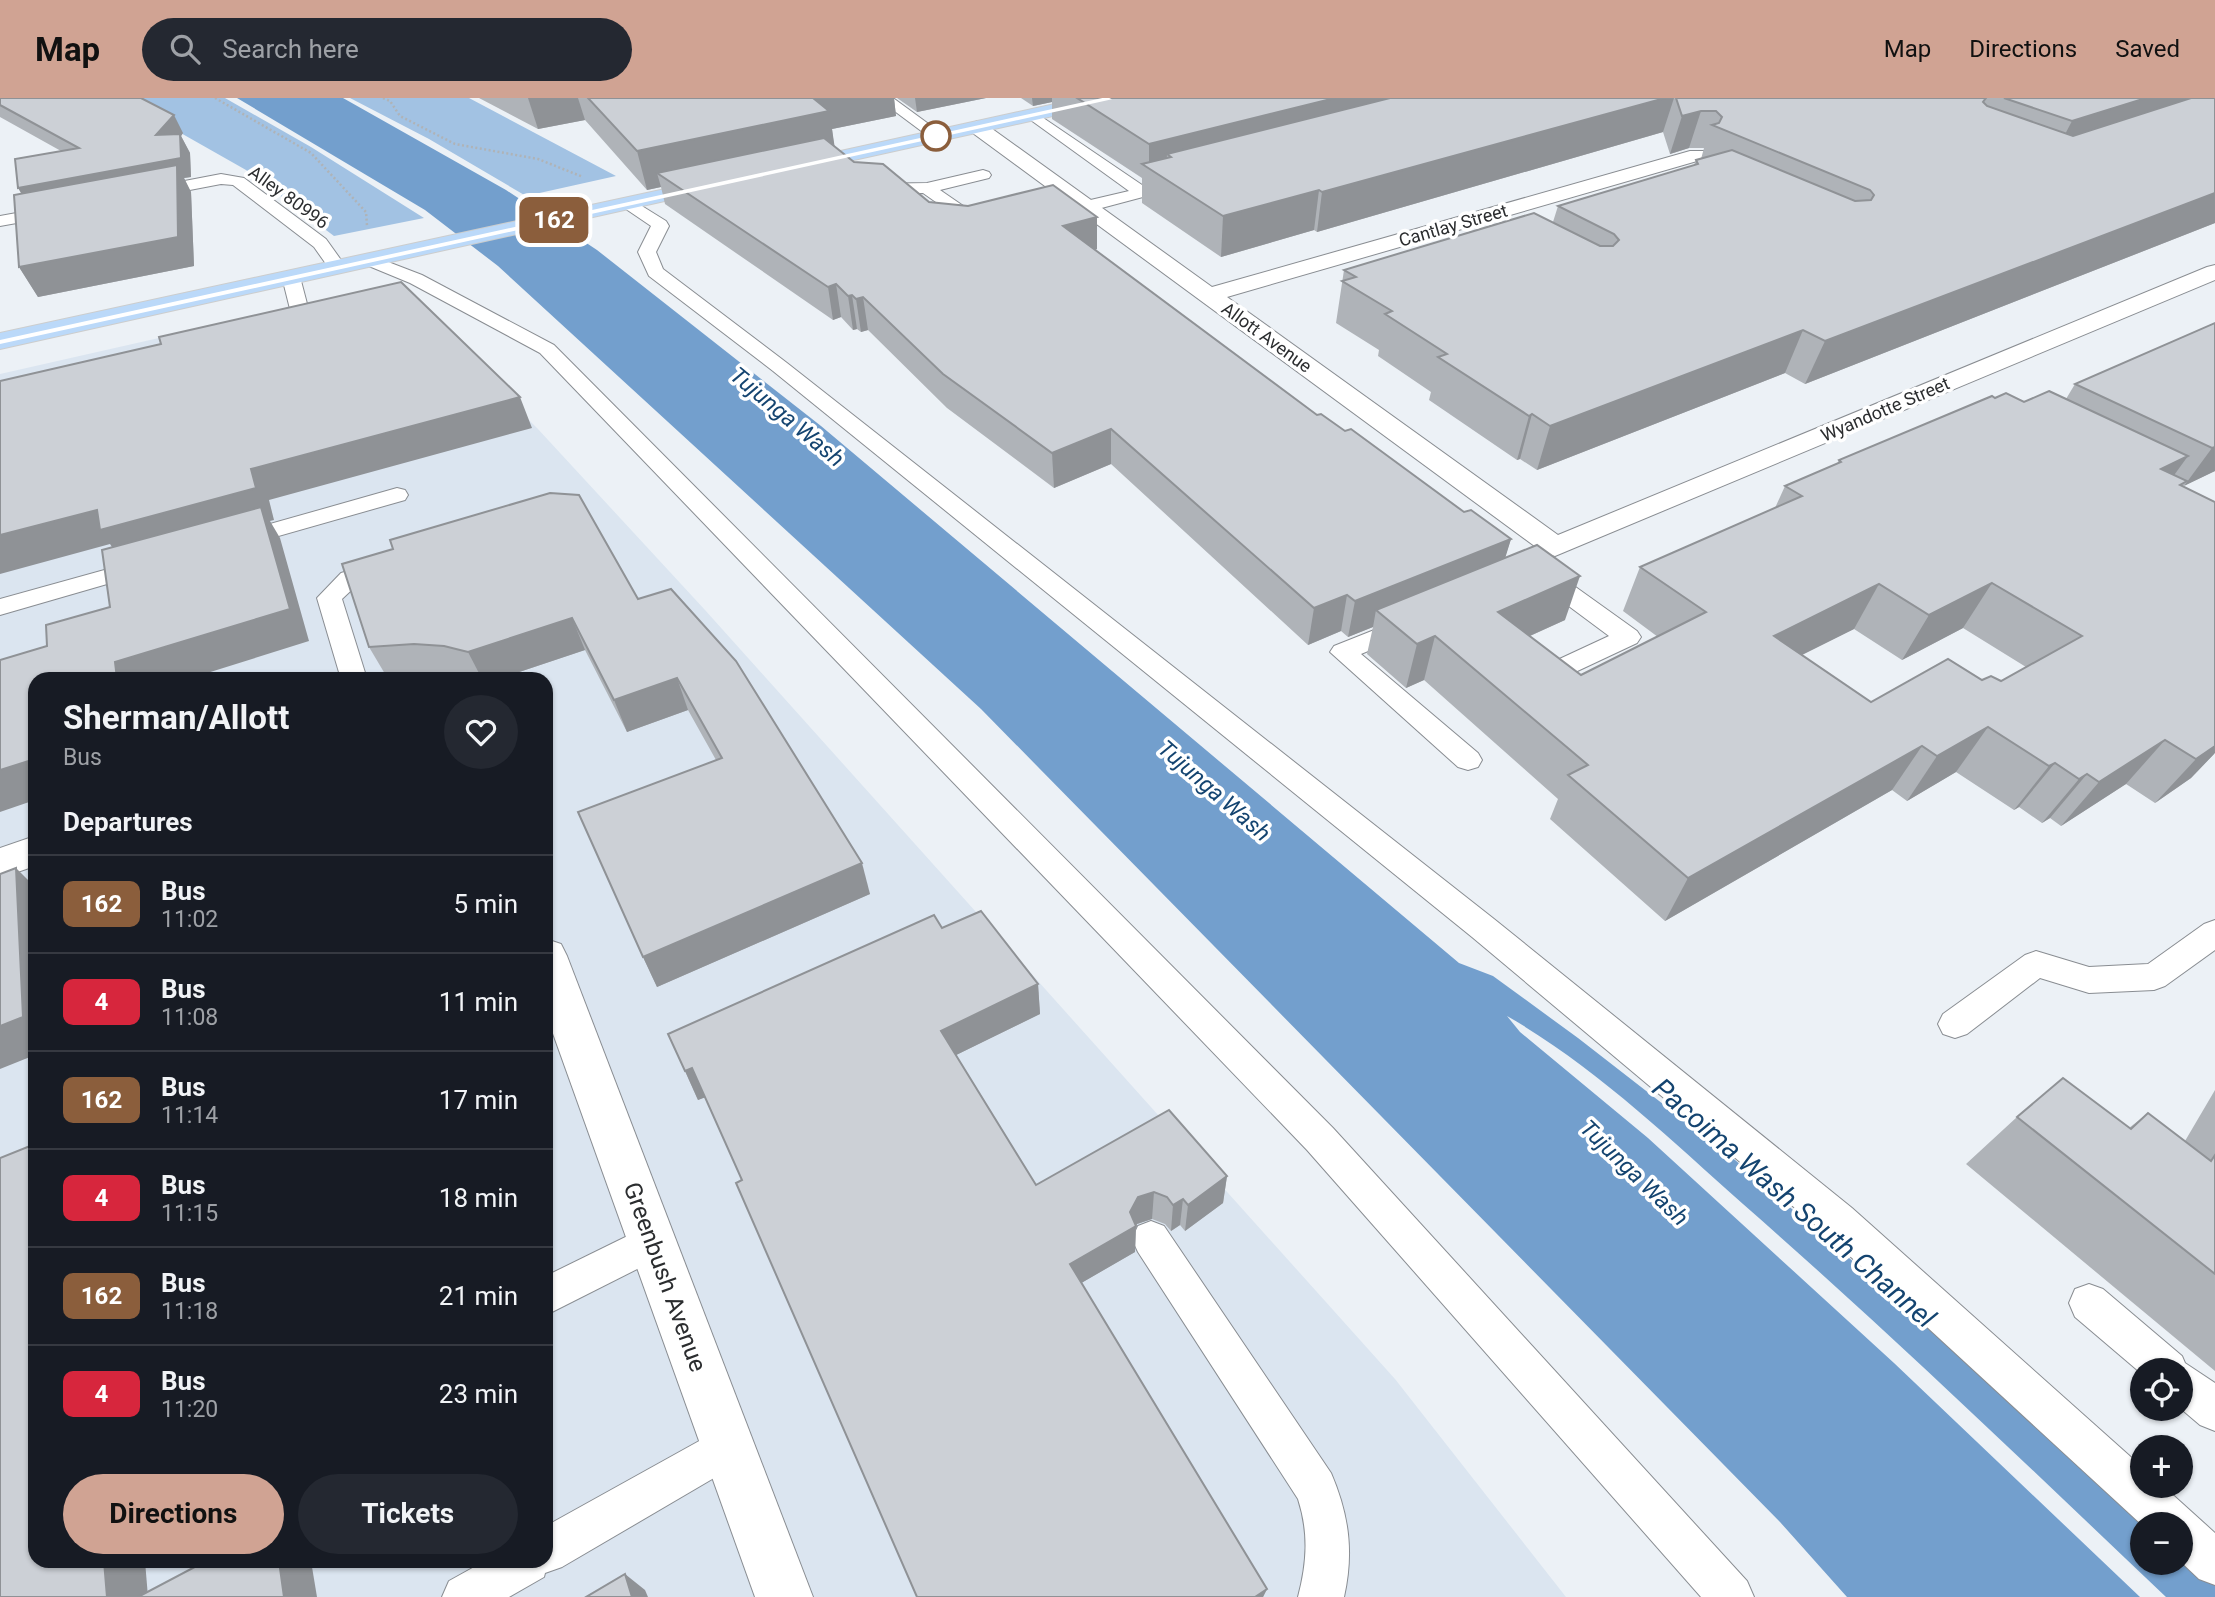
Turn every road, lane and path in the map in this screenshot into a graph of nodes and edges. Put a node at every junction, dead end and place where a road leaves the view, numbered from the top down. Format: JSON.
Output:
{"nodes":[{"id":1,"x":215,"y":98,"type":"edge"},
{"id":2,"x":383,"y":98,"type":"edge"},
{"id":3,"x":884,"y":98,"type":"edge"},
{"id":4,"x":1107,"y":98,"type":"edge"},
{"id":5,"x":1033,"y":115,"type":"junction"},
{"id":6,"x":977,"y":127,"type":"junction"},
{"id":7,"x":937,"y":136,"type":"junction"},
{"id":8,"x":1691,"y":162,"type":"edge"},
{"id":9,"x":778,"y":170,"type":"edge"},
{"id":10,"x":983,"y":175,"type":"dead end"},
{"id":11,"x":1193,"y":179,"type":"edge"},
{"id":12,"x":737,"y":180,"type":"edge"},
{"id":13,"x":860,"y":182,"type":"edge"},
{"id":14,"x":928,"y":188,"type":"junction"},
{"id":15,"x":1142,"y":191,"type":"junction"},
{"id":16,"x":1569,"y":191,"type":"junction"},
{"id":17,"x":130,"y":196,"type":"edge"},
{"id":18,"x":1069,"y":201,"type":"junction"},
{"id":19,"x":1592,"y":202,"type":"edge"},
{"id":20,"x":78,"y":206,"type":"edge"},
{"id":21,"x":616,"y":206,"type":"junction"},
{"id":22,"x":1000,"y":212,"type":"edge"},
{"id":23,"x":1478,"y":218,"type":"junction"},
{"id":24,"x":0,"y":221,"type":"edge"},
{"id":25,"x":1499,"y":229,"type":"edge"},
{"id":26,"x":370,"y":260,"type":"junction"},
{"id":27,"x":337,"y":267,"type":"junction"},
{"id":28,"x":2215,"y":272,"type":"edge"},
{"id":29,"x":291,"y":277,"type":"junction"},
{"id":30,"x":1209,"y":295,"type":"junction"},
{"id":31,"x":266,"y":334,"type":"edge"},
{"id":32,"x":0,"y":341,"type":"edge"},
{"id":33,"x":1947,"y":383,"type":"junction"},
{"id":34,"x":1984,"y":401,"type":"edge"},
{"id":35,"x":397,"y":495,"type":"dead end"},
{"id":36,"x":212,"y":547,"type":"edge"},
{"id":37,"x":1555,"y":547,"type":"junction"},
{"id":38,"x":172,"y":559,"type":"edge"},
{"id":39,"x":401,"y":562,"type":"edge"},
{"id":40,"x":1537,"y":571,"type":"junction"},
{"id":41,"x":1513,"y":581,"type":"edge"},
{"id":42,"x":0,"y":607,"type":"edge"},
{"id":43,"x":1428,"y":617,"type":"edge"},
{"id":44,"x":1562,"y":668,"type":"edge"},
{"id":45,"x":352,"y":672,"type":"edge"},
{"id":46,"x":1468,"y":760,"type":"dead end"},
{"id":47,"x":28,"y":853,"type":"edge"},
{"id":48,"x":0,"y":863,"type":"edge"},
{"id":49,"x":2215,"y":933,"type":"edge"},
{"id":50,"x":553,"y":975,"type":"edge"},
{"id":51,"x":1955,"y":1024,"type":"dead end"},
{"id":52,"x":1151,"y":1238,"type":"dead end"},
{"id":53,"x":652,"y":1242,"type":"junction"},
{"id":54,"x":553,"y":1292,"type":"edge"},
{"id":55,"x":2089,"y":1303,"type":"dead end"},
{"id":56,"x":2154,"y":1358,"type":"edge"},
{"id":57,"x":2193,"y":1392,"type":"edge"},
{"id":58,"x":2215,"y":1410,"type":"edge"},
{"id":59,"x":728,"y":1446,"type":"junction"},
{"id":60,"x":2160,"y":1512,"type":"edge"},
{"id":61,"x":2193,"y":1543,"type":"edge"},
{"id":62,"x":553,"y":1546,"type":"edge"},
{"id":63,"x":2215,"y":1563,"type":"edge"},
{"id":64,"x":516,"y":1568,"type":"edge"},
{"id":65,"x":465,"y":1597,"type":"edge"},
{"id":66,"x":784,"y":1597,"type":"edge"},
{"id":67,"x":1321,"y":1597,"type":"edge"},
{"id":68,"x":1731,"y":1597,"type":"edge"}],
"edges":[{"from":1,"to":26,"type":"path"},
{"from":2,"to":21,"type":"path"},
{"from":3,"to":7,"type":"lane"},
{"from":4,"to":5,"type":"main road"},
{"from":5,"to":6,"type":"main road"},
{"from":5,"to":15,"type":"lane"},
{"from":6,"to":7,"type":"main road"},
{"from":6,"to":18,"type":"street","name":"Allott Avenue"},
{"from":7,"to":9,"type":"main road"},
{"from":8,"to":16,"type":"street","name":"Cantlay Street"},
{"from":10,"to":14,"type":"lane"},
{"from":11,"to":15,"type":"lane"},
{"from":12,"to":21,"type":"main road"},
{"from":13,"to":14,"type":"lane"},
{"from":14,"to":22,"type":"lane"},
{"from":15,"to":18,"type":"lane"},
{"from":16,"to":19,"type":"lane"},
{"from":16,"to":23,"type":"street","name":"Cantlay Street"},
{"from":17,"to":27,"type":"lane","name":"Alley 80996"},
{"from":18,"to":30,"type":"street","name":"Allott Avenue"},
{"from":20,"to":24,"type":"lane"},
{"from":21,"to":26,"type":"main road"},
{"from":21,"to":60,"type":"lane"},
{"from":23,"to":25,"type":"lane"},
{"from":23,"to":30,"type":"street","name":"Cantlay Street"},
{"from":26,"to":27,"type":"main road"},
{"from":26,"to":68,"type":"lane"},
{"from":27,"to":29,"type":"main road"},
{"from":28,"to":33,"type":"street","name":"Wyandotte Street"},
{"from":29,"to":31,"type":"lane"},
{"from":29,"to":32,"type":"main road"},
{"from":30,"to":37,"type":"street","name":"Allott Avenue"},
{"from":33,"to":34,"type":"street"},
{"from":33,"to":37,"type":"street","name":"Wyandotte Street"},
{"from":35,"to":36,"type":"lane"},
{"from":37,"to":40,"type":"lane"},
{"from":38,"to":42,"type":"lane"},
{"from":39,"to":45,"type":"lane"},
{"from":40,"to":41,"type":"lane"},
{"from":40,"to":44,"type":"lane"},
{"from":43,"to":46,"type":"lane"},
{"from":47,"to":48,"type":"street"},
{"from":49,"to":51,"type":"lane"},
{"from":50,"to":53,"type":"street","name":"Greenbush Avenue"},
{"from":52,"to":67,"type":"lane"},
{"from":53,"to":54,"type":"lane"},
{"from":53,"to":59,"type":"street","name":"Greenbush Avenue"},
{"from":55,"to":56,"type":"lane"},
{"from":57,"to":58,"type":"lane"},
{"from":59,"to":62,"type":"lane"},
{"from":59,"to":66,"type":"street","name":"Greenbush Avenue"},
{"from":61,"to":63,"type":"lane"},
{"from":64,"to":65,"type":"lane"}]}
